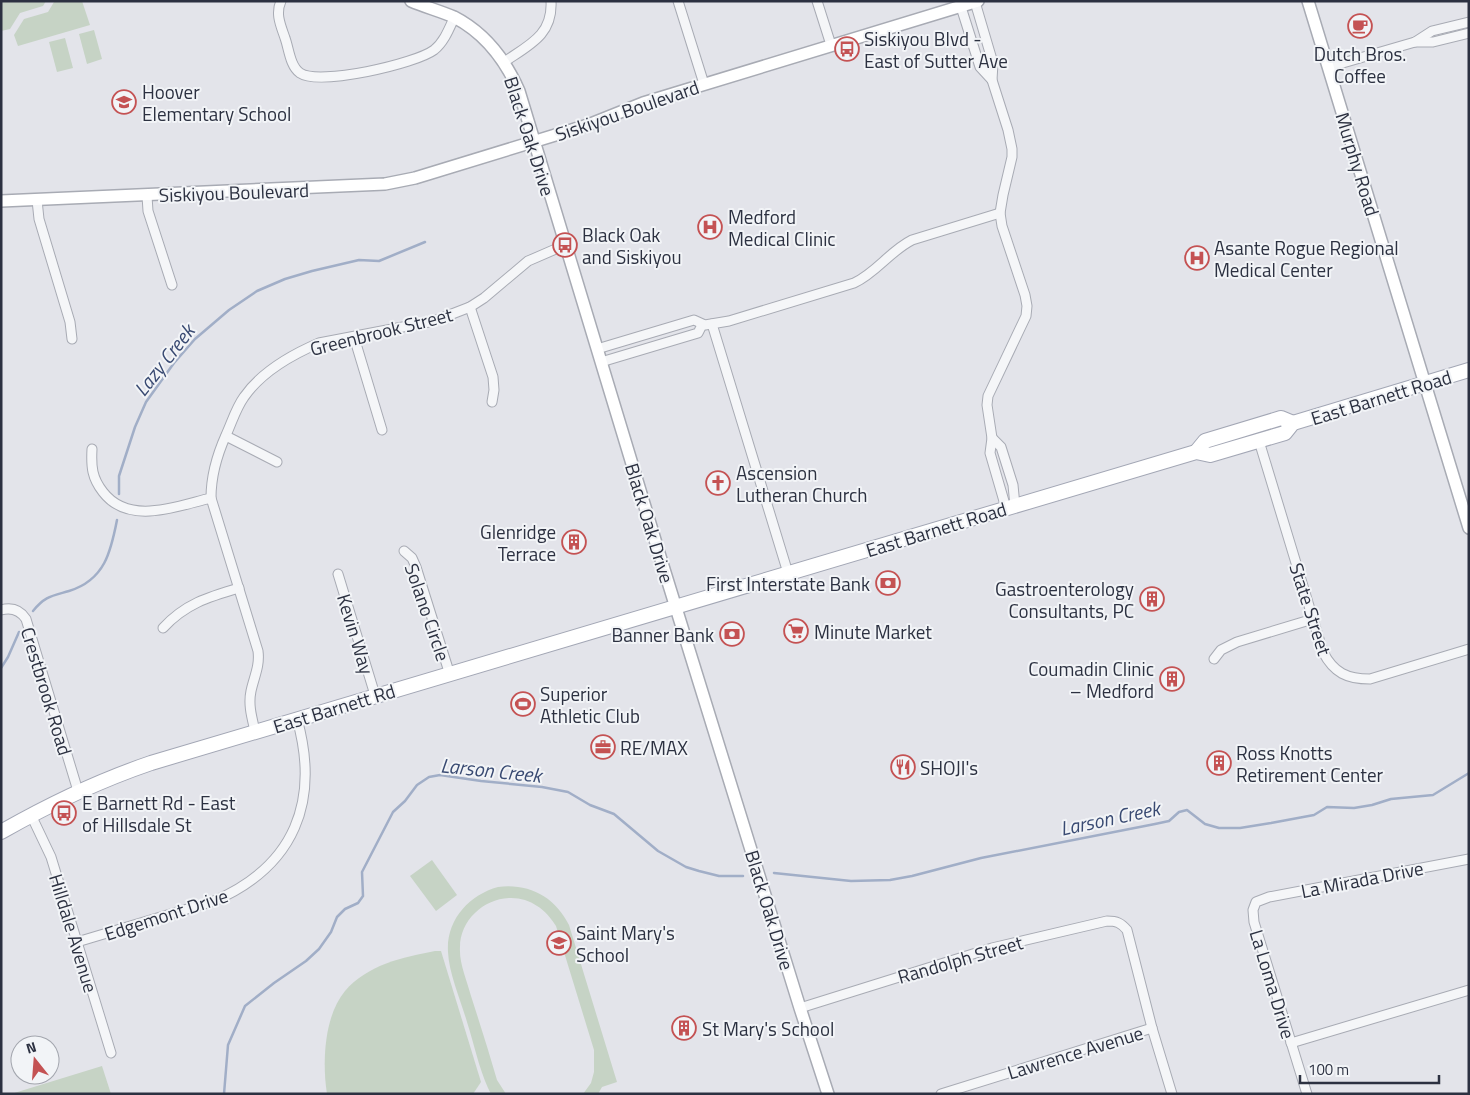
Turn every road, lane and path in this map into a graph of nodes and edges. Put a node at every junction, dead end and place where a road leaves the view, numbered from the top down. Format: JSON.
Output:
{"nodes":[{"id":1,"x":281,"y":1,"type":"edge"},
{"id":2,"x":411,"y":1,"type":"edge"},
{"id":3,"x":551,"y":1,"type":"edge"},
{"id":4,"x":678,"y":1,"type":"edge"},
{"id":5,"x":817,"y":1,"type":"edge"},
{"id":6,"x":1308,"y":1,"type":"edge"},
{"id":7,"x":977,"y":2,"type":"edge"},
{"id":8,"x":961,"y":6,"type":"junction"},
{"id":9,"x":454,"y":18,"type":"junction"},
{"id":10,"x":1469,"y":22,"type":"edge"},
{"id":11,"x":1469,"y":33,"type":"edge"},
{"id":12,"x":1415,"y":42,"type":"junction"},
{"id":13,"x":831,"y":45,"type":"junction"},
{"id":14,"x":504,"y":62,"type":"junction"},
{"id":15,"x":1329,"y":67,"type":"junction"},
{"id":16,"x":992,"y":80,"type":"junction"},
{"id":17,"x":704,"y":84,"type":"junction"},
{"id":18,"x":534,"y":142,"type":"junction"},
{"id":19,"x":147,"y":196,"type":"junction"},
{"id":20,"x":37,"y":200,"type":"junction"},
{"id":21,"x":1,"y":201,"type":"edge"},
{"id":22,"x":1000,"y":213,"type":"junction"},
{"id":23,"x":565,"y":245,"type":"junction"},
{"id":24,"x":172,"y":285,"type":"dead end"},
{"id":25,"x":470,"y":307,"type":"junction"},
{"id":26,"x":712,"y":324,"type":"junction"},
{"id":27,"x":702,"y":325,"type":"junction"},
{"id":28,"x":354,"y":337,"type":"junction"},
{"id":29,"x":72,"y":340,"type":"dead end"},
{"id":30,"x":597,"y":349,"type":"junction"},
{"id":31,"x":601,"y":362,"type":"junction"},
{"id":32,"x":1469,"y":370,"type":"edge"},
{"id":33,"x":1425,"y":384,"type":"junction"},
{"id":34,"x":492,"y":402,"type":"dead end"},
{"id":35,"x":1293,"y":423,"type":"junction"},
{"id":36,"x":382,"y":430,"type":"dead end"},
{"id":37,"x":226,"y":436,"type":"junction"},
{"id":38,"x":992,"y":438,"type":"junction"},
{"id":39,"x":1259,"y":440,"type":"junction"},
{"id":40,"x":92,"y":449,"type":"dead end"},
{"id":41,"x":1196,"y":452,"type":"junction"},
{"id":42,"x":277,"y":462,"type":"dead end"},
{"id":43,"x":211,"y":498,"type":"junction"},
{"id":44,"x":1010,"y":507,"type":"junction"},
{"id":45,"x":1469,"y":528,"type":"edge"},
{"id":46,"x":404,"y":551,"type":"dead end"},
{"id":47,"x":788,"y":573,"type":"junction"},
{"id":48,"x":338,"y":574,"type":"dead end"},
{"id":49,"x":238,"y":588,"type":"junction"},
{"id":50,"x":676,"y":608,"type":"junction"},
{"id":51,"x":1,"y":610,"type":"edge"},
{"id":52,"x":1313,"y":619,"type":"junction"},
{"id":53,"x":164,"y":628,"type":"dead end"},
{"id":54,"x":1469,"y":649,"type":"edge"},
{"id":55,"x":1214,"y":659,"type":"dead end"},
{"id":56,"x":450,"y":675,"type":"junction"},
{"id":57,"x":375,"y":695,"type":"junction"},
{"id":58,"x":298,"y":719,"type":"junction"},
{"id":59,"x":256,"y":731,"type":"junction"},
{"id":60,"x":78,"y":791,"type":"junction"},
{"id":61,"x":31,"y":815,"type":"junction"},
{"id":62,"x":1,"y":832,"type":"edge"},
{"id":63,"x":1469,"y":859,"type":"edge"},
{"id":64,"x":1256,"y":902,"type":"joint"},
{"id":65,"x":77,"y":942,"type":"junction"},
{"id":66,"x":1469,"y":990,"type":"edge"},
{"id":67,"x":800,"y":1008,"type":"junction"},
{"id":68,"x":1152,"y":1028,"type":"junction"},
{"id":69,"x":1291,"y":1043,"type":"junction"},
{"id":70,"x":111,"y":1053,"type":"dead end"},
{"id":71,"x":963,"y":1091,"type":"edge"},
{"id":72,"x":828,"y":1094,"type":"edge"},
{"id":73,"x":940,"y":1094,"type":"edge"},
{"id":74,"x":1172,"y":1094,"type":"edge"},
{"id":75,"x":1307,"y":1094,"type":"edge"}],
"edges":[{"from":1,"to":9,"type":"street"},
{"from":2,"to":9,"type":"street","name":"Black Oak Drive"},
{"from":3,"to":14,"type":"street"},
{"from":4,"to":17,"type":"street"},
{"from":5,"to":13,"type":"street"},
{"from":6,"to":15,"type":"street","name":"Murphy Road"},
{"from":7,"to":8,"type":"street","name":"Siskiyou Boulevard"},
{"from":7,"to":16,"type":"street"},
{"from":8,"to":13,"type":"street","name":"Siskiyou Boulevard"},
{"from":8,"to":16,"type":"street"},
{"from":9,"to":14,"type":"street","name":"Black Oak Drive"},
{"from":10,"to":12,"type":"street"},
{"from":11,"to":12,"type":"street"},
{"from":12,"to":15,"type":"street"},
{"from":13,"to":17,"type":"street","name":"Siskiyou Boulevard"},
{"from":14,"to":18,"type":"street","name":"Black Oak Drive"},
{"from":15,"to":33,"type":"street","name":"Murphy Road"},
{"from":16,"to":22,"type":"street"},
{"from":17,"to":18,"type":"street","name":"Siskiyou Boulevard"},
{"from":18,"to":19,"type":"street","name":"Siskiyou Boulevard"},
{"from":18,"to":23,"type":"street","name":"Black Oak Drive"},
{"from":19,"to":20,"type":"street","name":"Siskiyou Boulevard"},
{"from":19,"to":24,"type":"street"},
{"from":20,"to":21,"type":"street","name":"Siskiyou Boulevard"},
{"from":20,"to":29,"type":"street"},
{"from":22,"to":26,"type":"street"},
{"from":22,"to":38,"type":"street"},
{"from":23,"to":25,"type":"street","name":"Greenbrook Street"},
{"from":23,"to":30,"type":"street","name":"Black Oak Drive"},
{"from":25,"to":28,"type":"street","name":"Greenbrook Street"},
{"from":25,"to":34,"type":"street"},
{"from":26,"to":27,"type":"street"},
{"from":26,"to":47,"type":"street"},
{"from":27,"to":30,"type":"street"},
{"from":27,"to":31,"type":"street"},
{"from":28,"to":36,"type":"street"},
{"from":28,"to":37,"type":"street","name":"Greenbrook Street"},
{"from":30,"to":31,"type":"street","name":"Black Oak Drive"},
{"from":31,"to":50,"type":"street","name":"Black Oak Drive"},
{"from":32,"to":33,"type":"main road","name":"East Barnett Road"},
{"from":33,"to":35,"type":"main road","name":"East Barnett Road"},
{"from":33,"to":45,"type":"street","name":"Murphy Road"},
{"from":35,"to":39,"type":"main road","name":"East Barnett Road"},
{"from":35,"to":41,"type":"main road","name":"East Barnett Road"},
{"from":37,"to":42,"type":"street"},
{"from":37,"to":43,"type":"street","name":"Greenbrook Street"},
{"from":38,"to":44,"type":"street"},
{"from":38,"to":44,"type":"street"},
{"from":39,"to":41,"type":"main road","name":"East Barnett Road"},
{"from":39,"to":52,"type":"street","name":"State Street"},
{"from":40,"to":43,"type":"street"},
{"from":41,"to":44,"type":"main road","name":"East Barnett Road"},
{"from":43,"to":49,"type":"street","name":"Greenbrook Street"},
{"from":44,"to":47,"type":"main road","name":"East Barnett Road"},
{"from":46,"to":56,"type":"street","name":"Solano Circle"},
{"from":47,"to":50,"type":"main road","name":"East Barnett Road"},
{"from":48,"to":57,"type":"street","name":"Kevin Way"},
{"from":49,"to":53,"type":"street"},
{"from":49,"to":59,"type":"street","name":"Greenbrook Street"},
{"from":50,"to":56,"type":"main road","name":"East Barnett Rd"},
{"from":50,"to":67,"type":"street","name":"Black Oak Drive"},
{"from":51,"to":60,"type":"street","name":"Crestbrook Road"},
{"from":52,"to":54,"type":"street","name":"State Street"},
{"from":52,"to":55,"type":"street"},
{"from":56,"to":57,"type":"main road","name":"East Barnett Rd"},
{"from":57,"to":58,"type":"main road","name":"East Barnett Rd"},
{"from":58,"to":59,"type":"main road","name":"East Barnett Rd"},
{"from":58,"to":65,"type":"street","name":"Edgemont Drive"},
{"from":59,"to":60,"type":"main road","name":"East Barnett Rd"},
{"from":60,"to":61,"type":"main road","name":"East Barnett Rd"},
{"from":61,"to":62,"type":"main road","name":"East Barnett Rd"},
{"from":61,"to":65,"type":"street","name":"Hilldale Avenue"},
{"from":63,"to":64,"type":"street","name":"La Mirada Drive"},
{"from":64,"to":69,"type":"street","name":"La Loma Drive"},
{"from":65,"to":70,"type":"street","name":"Hilldale Avenue"},
{"from":66,"to":69,"type":"street"},
{"from":67,"to":68,"type":"street","name":"Randolph Street"},
{"from":67,"to":72,"type":"street","name":"Black Oak Drive"},
{"from":68,"to":71,"type":"street","name":"Lawrence Avenue"},
{"from":68,"to":74,"type":"street"},
{"from":69,"to":75,"type":"street","name":"La Loma Drive"},
{"from":71,"to":73,"type":"street","name":"Lawrence Avenue"}]}
